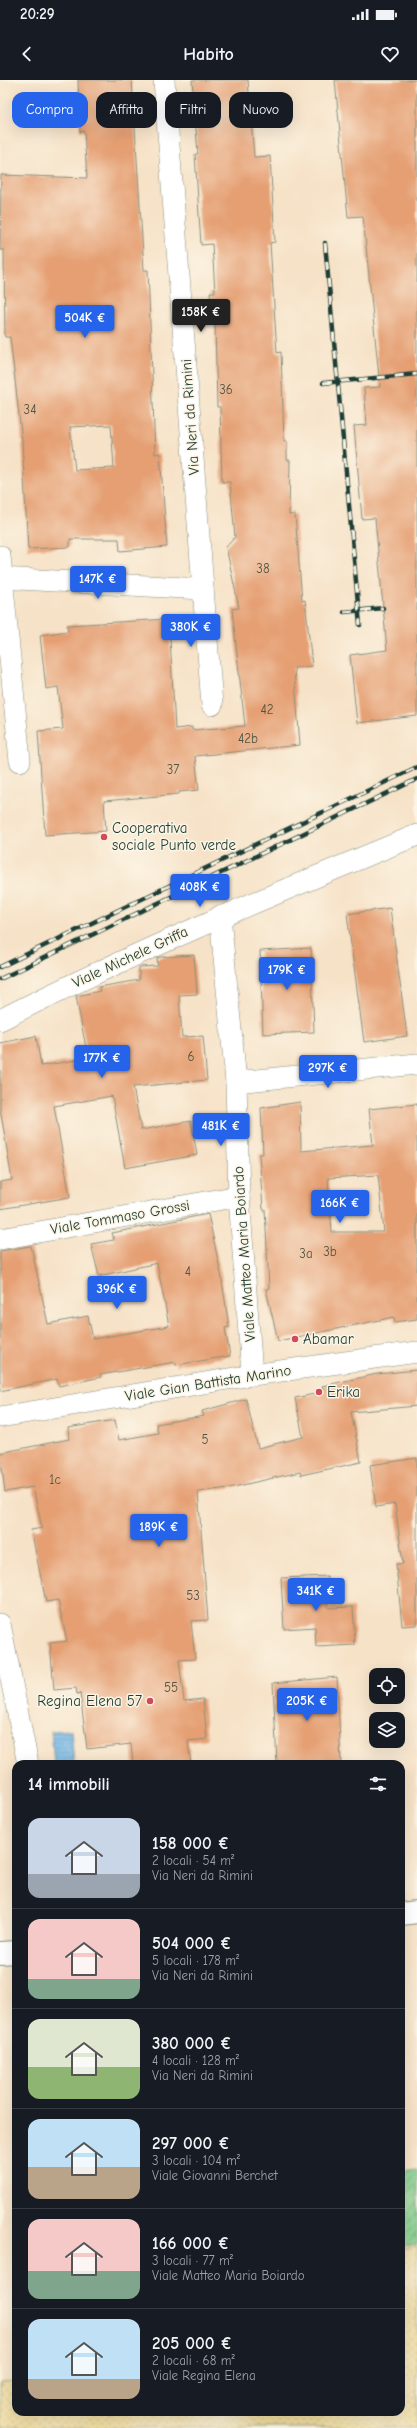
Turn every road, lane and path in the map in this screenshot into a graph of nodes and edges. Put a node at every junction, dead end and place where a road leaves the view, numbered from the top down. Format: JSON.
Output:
{"nodes":[{"id":1,"x":164,"y":80,"type":"edge"},
{"id":2,"x":0,"y":556,"type":"edge"},
{"id":3,"x":1,"y":579,"type":"edge"},
{"id":4,"x":203,"y":589,"type":"junction"},
{"id":5,"x":212,"y":705,"type":"dead end"},
{"id":6,"x":20,"y":761,"type":"dead end"},
{"id":7,"x":417,"y":836,"type":"edge"},
{"id":8,"x":220,"y":916,"type":"junction"},
{"id":9,"x":0,"y":1020,"type":"edge"},
{"id":10,"x":417,"y":1064,"type":"edge"},
{"id":11,"x":236,"y":1082,"type":"junction"},
{"id":12,"x":239,"y":1196,"type":"junction"},
{"id":13,"x":0,"y":1239,"type":"edge"},
{"id":14,"x":417,"y":1352,"type":"edge"},
{"id":15,"x":252,"y":1375,"type":"junction"},
{"id":16,"x":0,"y":1417,"type":"edge"},
{"id":17,"x":0,"y":1624,"type":"edge"},
{"id":18,"x":7,"y":1690,"type":"edge"},
{"id":19,"x":27,"y":1760,"type":"edge"},
{"id":20,"x":417,"y":1912,"type":"edge"},
{"id":21,"x":405,"y":1914,"type":"edge"},
{"id":22,"x":12,"y":1952,"type":"edge"},
{"id":23,"x":0,"y":1953,"type":"edge"}],
"edges":[{"from":1,"to":4,"type":"street","name":"Via Neri da Rimini"},
{"from":2,"to":3,"type":"street"},
{"from":3,"to":4,"type":"street"},
{"from":3,"to":6,"type":"street"},
{"from":4,"to":5,"type":"street","name":"Via Neri da Rimini"},
{"from":7,"to":8,"type":"street","name":"Viale Michele Griffa"},
{"from":8,"to":9,"type":"street","name":"Viale Michele Griffa"},
{"from":8,"to":11,"type":"street","name":"Viale Matteo Maria Boiardo"},
{"from":10,"to":11,"type":"street"},
{"from":11,"to":12,"type":"street","name":"Viale Matteo Maria Boiardo"},
{"from":12,"to":13,"type":"street","name":"Viale Tommaso Grossi"},
{"from":12,"to":15,"type":"street","name":"Viale Matteo Maria Boiardo"},
{"from":14,"to":15,"type":"street","name":"Viale Gian Battista Marino"},
{"from":15,"to":16,"type":"street","name":"Viale Gian Battista Marino"},
{"from":17,"to":18,"type":"street"},
{"from":18,"to":19,"type":"street"},
{"from":20,"to":21,"type":"street"},
{"from":22,"to":23,"type":"street"}]}
